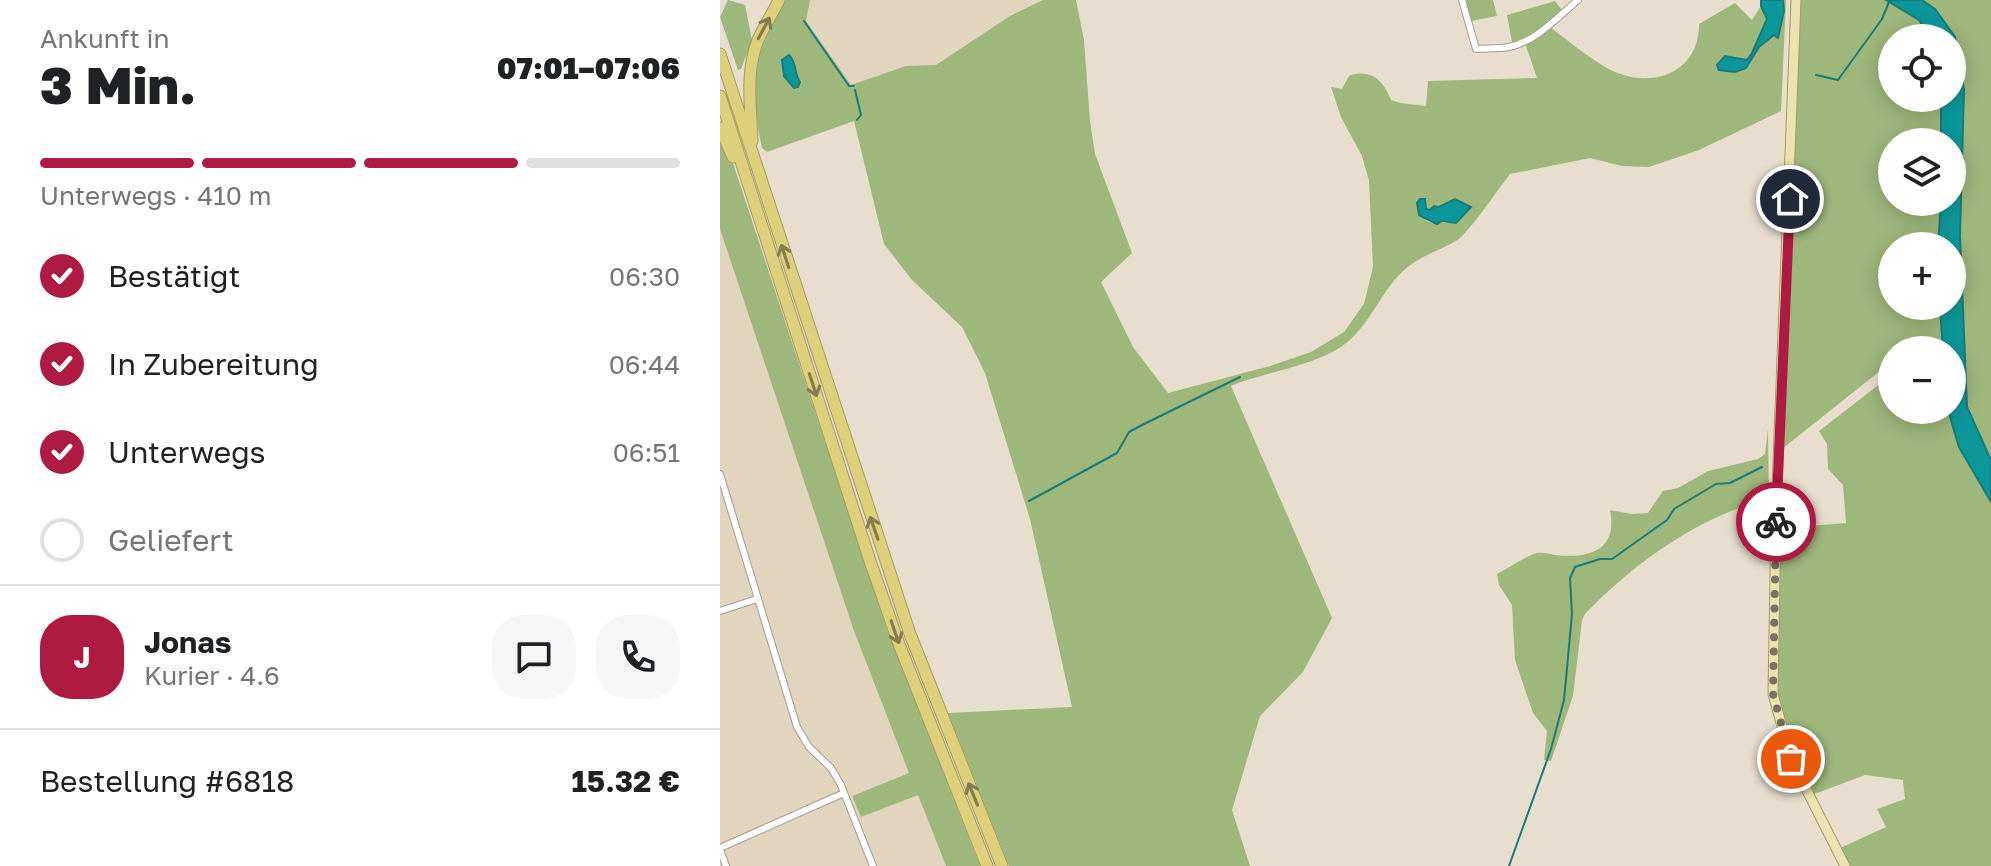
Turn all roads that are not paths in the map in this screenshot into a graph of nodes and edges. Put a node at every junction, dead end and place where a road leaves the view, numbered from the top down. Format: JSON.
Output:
{"nodes":[{"id":1,"x":779,"y":0,"type":"edge"},
{"id":2,"x":1462,"y":0,"type":"edge"},
{"id":3,"x":1578,"y":0,"type":"edge"},
{"id":4,"x":1796,"y":0,"type":"edge"},
{"id":5,"x":720,"y":54,"type":"edge"},
{"id":6,"x":720,"y":96,"type":"edge"},
{"id":7,"x":720,"y":128,"type":"edge"},
{"id":8,"x":752,"y":154,"type":"junction"},
{"id":9,"x":762,"y":224,"type":"junction"},
{"id":10,"x":720,"y":474,"type":"edge"},
{"id":11,"x":757,"y":599,"type":"junction"},
{"id":12,"x":720,"y":611,"type":"edge"},
{"id":13,"x":844,"y":793,"type":"junction"},
{"id":14,"x":720,"y":849,"type":"edge"},
{"id":15,"x":726,"y":866,"type":"edge"},
{"id":16,"x":873,"y":866,"type":"edge"},
{"id":17,"x":987,"y":866,"type":"edge"},
{"id":18,"x":1002,"y":866,"type":"edge"},
{"id":19,"x":1845,"y":866,"type":"edge"}],
"edges":[{"from":8,"to":1,"type":"highway","one_way":true},
{"from":2,"to":3,"type":"street"},
{"from":4,"to":19,"type":"main road"},
{"from":5,"to":8,"type":"highway"},
{"from":6,"to":9,"type":"highway"},
{"from":7,"to":9,"type":"highway"},
{"from":18,"to":8,"type":"highway","one_way":true},
{"from":9,"to":17,"type":"highway","one_way":true},
{"from":10,"to":11,"type":"street"},
{"from":11,"to":12,"type":"street"},
{"from":11,"to":13,"type":"street"},
{"from":13,"to":14,"type":"street"},
{"from":13,"to":16,"type":"street"},
{"from":14,"to":15,"type":"street"}]}
